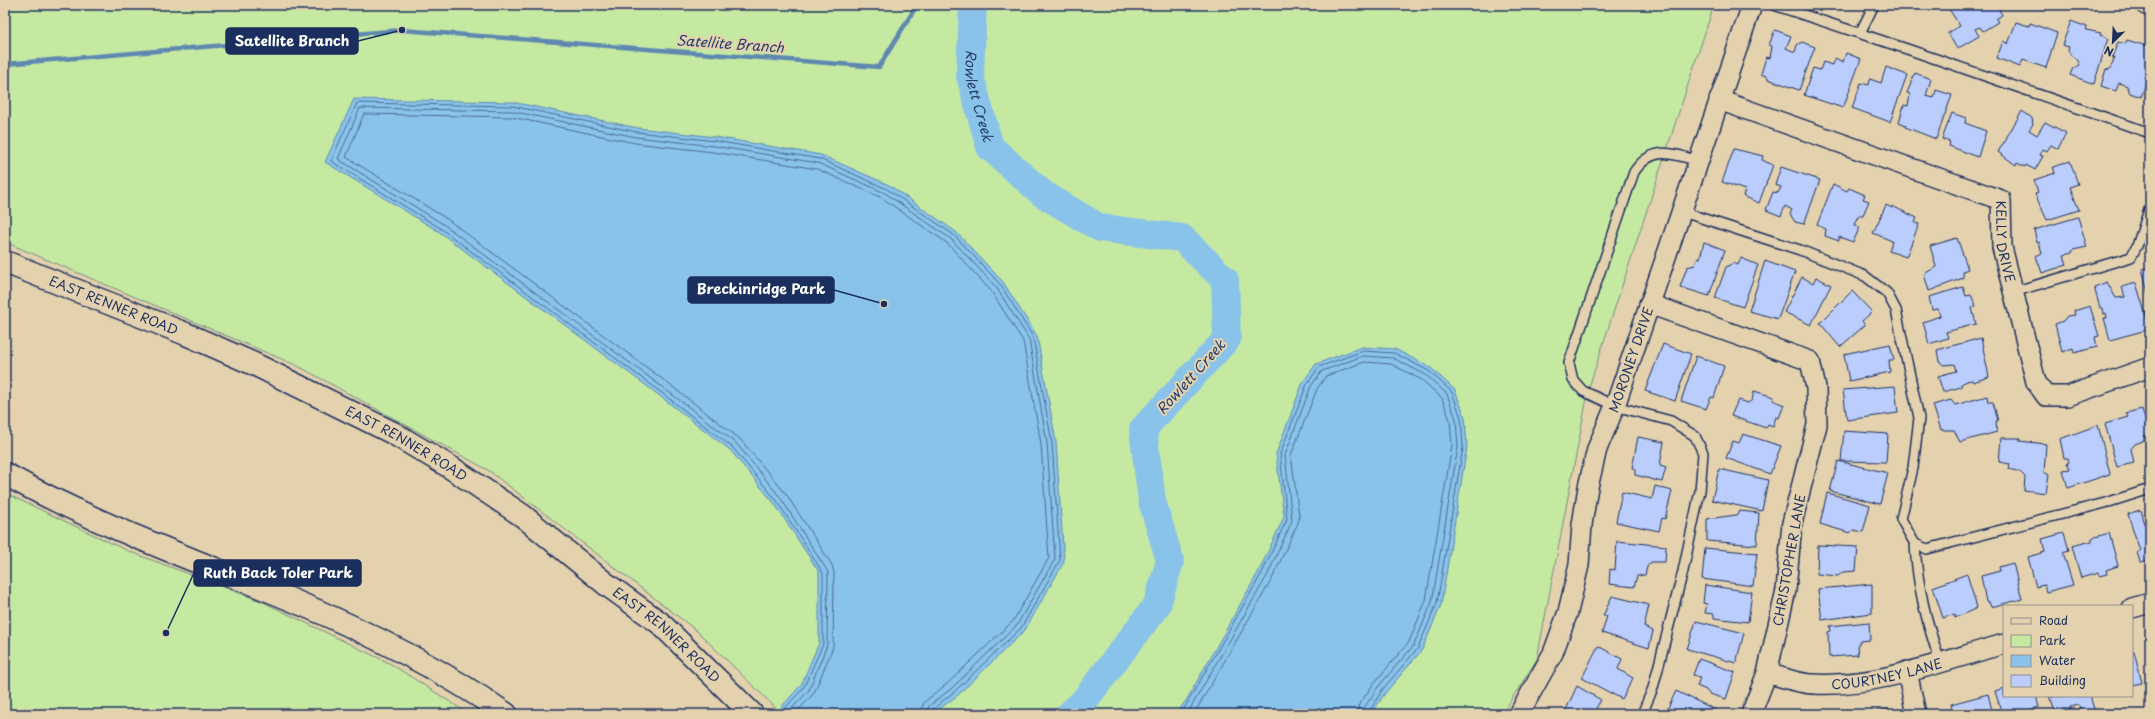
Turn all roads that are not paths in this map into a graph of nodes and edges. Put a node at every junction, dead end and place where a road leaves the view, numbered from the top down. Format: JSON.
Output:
{"nodes":[{"id":1,"x":1752,"y":5,"type":"edge"},
{"id":2,"x":1774,"y":5,"type":"edge"},
{"id":3,"x":1874,"y":5,"type":"edge"},
{"id":4,"x":2146,"y":5,"type":"edge"},
{"id":5,"x":2150,"y":6,"type":"edge"},
{"id":6,"x":1860,"y":33,"type":"junction"},
{"id":7,"x":1719,"y":100,"type":"junction"},
{"id":8,"x":2150,"y":133,"type":"edge"},
{"id":9,"x":1698,"y":161,"type":"junction"},
{"id":10,"x":2150,"y":207,"type":"edge"},
{"id":11,"x":1680,"y":211,"type":"junction"},
{"id":12,"x":5,"y":262,"type":"edge"},
{"id":13,"x":2013,"y":292,"type":"junction"},
{"id":14,"x":1649,"y":304,"type":"junction"},
{"id":15,"x":2150,"y":367,"type":"edge"},
{"id":16,"x":1615,"y":406,"type":"junction"},
{"id":17,"x":5,"y":474,"type":"edge"},
{"id":18,"x":2150,"y":489,"type":"edge"},
{"id":19,"x":1915,"y":544,"type":"junction"},
{"id":20,"x":2150,"y":603,"type":"edge"},
{"id":21,"x":2133,"y":608,"type":"edge"},
{"id":22,"x":2003,"y":644,"type":"edge"},
{"id":23,"x":1940,"y":662,"type":"junction"},
{"id":24,"x":1907,"y":671,"type":"junction"},
{"id":25,"x":1767,"y":673,"type":"junction"},
{"id":26,"x":506,"y":714,"type":"edge"},
{"id":27,"x":752,"y":714,"type":"edge"},
{"id":28,"x":1519,"y":714,"type":"edge"},
{"id":29,"x":1642,"y":714,"type":"edge"},
{"id":30,"x":1751,"y":714,"type":"edge"},
{"id":31,"x":1916,"y":714,"type":"edge"}],
"edges":[{"from":1,"to":7,"type":"street","name":"MORONEY DRIVE"},
{"from":2,"to":6,"type":"lane"},
{"from":3,"to":6,"type":"lane"},
{"from":4,"to":5,"type":"street"},
{"from":6,"to":8,"type":"lane"},
{"from":7,"to":9,"type":"street","name":"MORONEY DRIVE"},
{"from":7,"to":13,"type":"street","name":"KELLY DRIVE"},
{"from":9,"to":11,"type":"street","name":"MORONEY DRIVE"},
{"from":9,"to":16,"type":"lane"},
{"from":10,"to":13,"type":"lane"},
{"from":11,"to":14,"type":"street","name":"MORONEY DRIVE"},
{"from":11,"to":19,"type":"lane"},
{"from":12,"to":27,"type":"main road","name":"EAST RENNER ROAD"},
{"from":13,"to":15,"type":"street","name":"KELLY DRIVE"},
{"from":14,"to":16,"type":"street","name":"MORONEY DRIVE"},
{"from":14,"to":25,"type":"street","name":"CHRISTOPHER LANE"},
{"from":16,"to":28,"type":"street","name":"MORONEY DRIVE"},
{"from":16,"to":29,"type":"lane"},
{"from":17,"to":26,"type":"main road"},
{"from":18,"to":19,"type":"lane"},
{"from":19,"to":23,"type":"lane"},
{"from":20,"to":21,"type":"street"},
{"from":22,"to":23,"type":"street","name":"COURTNEY LANE"},
{"from":23,"to":24,"type":"street","name":"COURTNEY LANE"},
{"from":24,"to":25,"type":"street","name":"COURTNEY LANE"},
{"from":24,"to":31,"type":"street"},
{"from":25,"to":30,"type":"street","name":"CHRISTOPHER LANE"}]}
